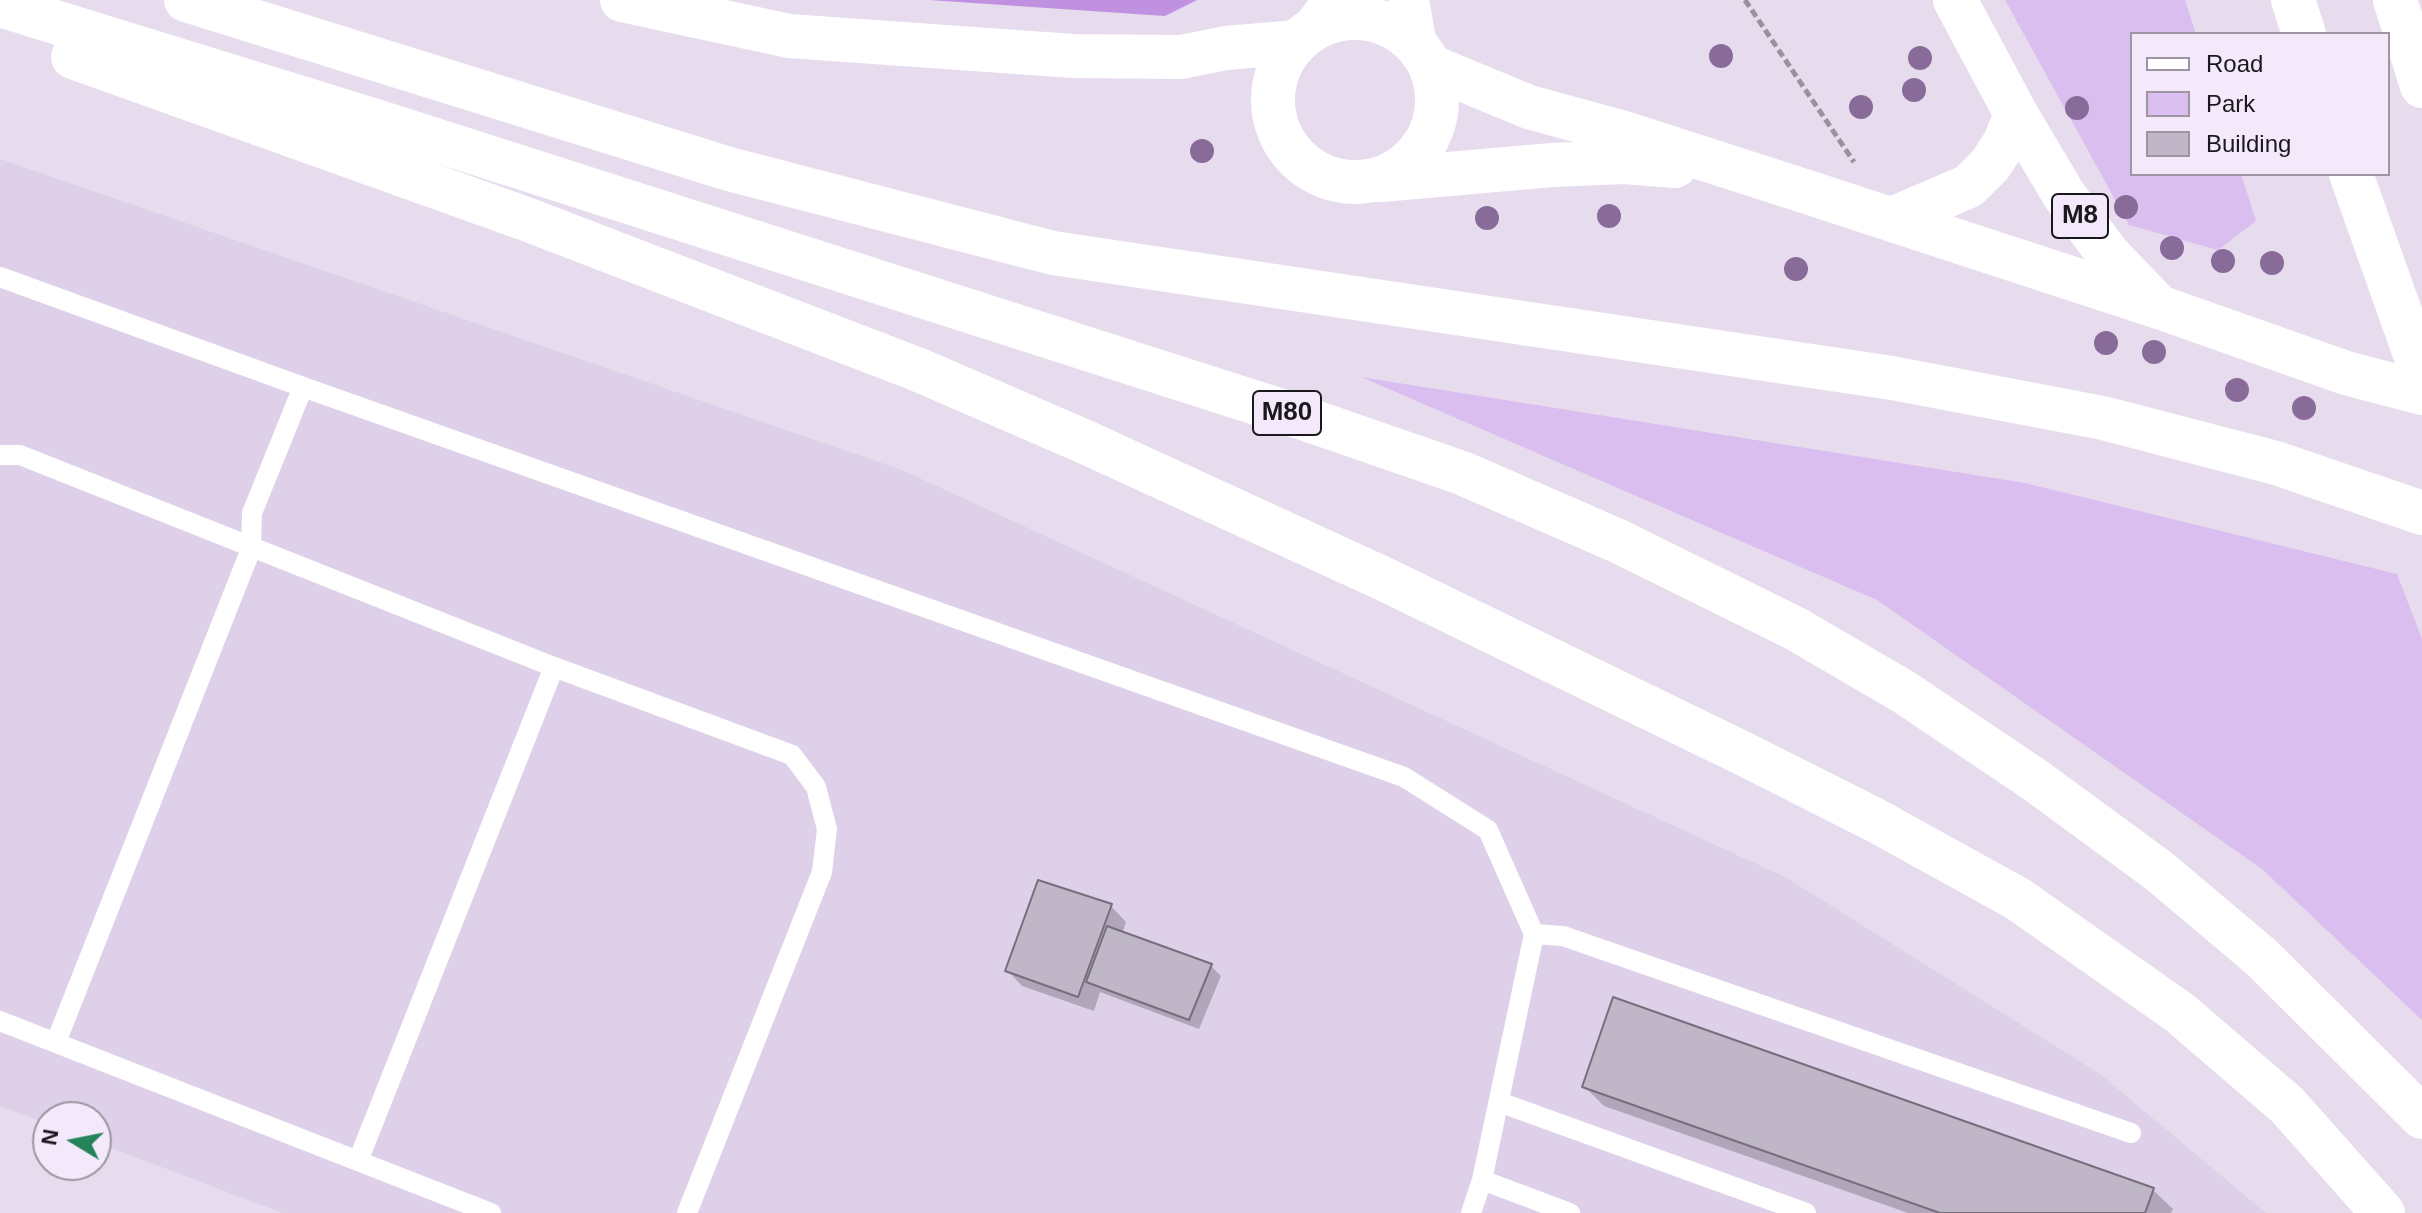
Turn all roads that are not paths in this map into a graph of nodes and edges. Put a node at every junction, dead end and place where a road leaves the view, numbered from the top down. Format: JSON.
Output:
{"nodes":[{"id":1,"x":186,"y":0,"type":"edge"},
{"id":2,"x":622,"y":0,"type":"edge"},
{"id":3,"x":1409,"y":0,"type":"edge"},
{"id":4,"x":1955,"y":0,"type":"edge"},
{"id":5,"x":2293,"y":0,"type":"edge"},
{"id":6,"x":2395,"y":0,"type":"edge"},
{"id":7,"x":0,"y":5,"type":"edge"},
{"id":8,"x":1314,"y":24,"type":"edge"},
{"id":9,"x":0,"y":31,"type":"edge"},
{"id":10,"x":2303,"y":32,"type":"edge"},
{"id":11,"x":1423,"y":56,"type":"junction"},
{"id":12,"x":2422,"y":86,"type":"edge"},
{"id":13,"x":2016,"y":114,"type":"junction"},
{"id":14,"x":2352,"y":176,"type":"edge"},
{"id":15,"x":1757,"y":177,"type":"junction"},
{"id":16,"x":1368,"y":181,"type":"junction"},
{"id":17,"x":1892,"y":219,"type":"junction"},
{"id":18,"x":0,"y":277,"type":"edge"},
{"id":19,"x":2159,"y":307,"type":"junction"},
{"id":20,"x":2422,"y":374,"type":"edge"},
{"id":21,"x":303,"y":387,"type":"junction"},
{"id":22,"x":2422,"y":393,"type":"edge"},
{"id":23,"x":0,"y":455,"type":"edge"},
{"id":24,"x":2422,"y":513,"type":"edge"},
{"id":25,"x":251,"y":549,"type":"junction"},
{"id":26,"x":554,"y":667,"type":"junction"},
{"id":27,"x":1534,"y":934,"type":"junction"},
{"id":28,"x":0,"y":1021,"type":"edge"},
{"id":29,"x":56,"y":1042,"type":"junction"},
{"id":30,"x":1499,"y":1102,"type":"junction"},
{"id":31,"x":2422,"y":1117,"type":"edge"},
{"id":32,"x":2131,"y":1133,"type":"dead end"},
{"id":33,"x":358,"y":1161,"type":"junction"},
{"id":34,"x":1482,"y":1180,"type":"junction"},
{"id":35,"x":491,"y":1213,"type":"edge"},
{"id":36,"x":687,"y":1213,"type":"edge"},
{"id":37,"x":1471,"y":1213,"type":"edge"},
{"id":38,"x":1570,"y":1213,"type":"edge"},
{"id":39,"x":1806,"y":1213,"type":"edge"},
{"id":40,"x":2383,"y":1213,"type":"edge"}],
"edges":[{"from":1,"to":24,"type":"main road"},
{"from":2,"to":8,"type":"main road"},
{"from":3,"to":11,"type":"street"},
{"from":4,"to":13,"type":"main road","number":"M8"},
{"from":5,"to":10,"type":"main road"},
{"from":6,"to":12,"type":"main road"},
{"from":7,"to":31,"type":"main road","number":"M80"},
{"from":8,"to":11,"type":"main road"},
{"from":8,"to":16,"type":"main road"},
{"from":9,"to":40,"type":"main road"},
{"from":11,"to":15,"type":"main road"},
{"from":11,"to":16,"type":"main road"},
{"from":13,"to":17,"type":"main road"},
{"from":13,"to":19,"type":"main road","number":"M8"},
{"from":14,"to":20,"type":"main road"},
{"from":15,"to":16,"type":"main road"},
{"from":15,"to":17,"type":"main road"},
{"from":17,"to":19,"type":"main road"},
{"from":18,"to":21,"type":"lane"},
{"from":19,"to":22,"type":"main road"},
{"from":21,"to":25,"type":"lane"},
{"from":21,"to":27,"type":"lane"},
{"from":23,"to":25,"type":"lane"},
{"from":25,"to":26,"type":"lane"},
{"from":25,"to":29,"type":"lane"},
{"from":26,"to":33,"type":"lane"},
{"from":26,"to":36,"type":"lane"},
{"from":27,"to":30,"type":"lane"},
{"from":27,"to":32,"type":"lane"},
{"from":28,"to":29,"type":"lane"},
{"from":29,"to":33,"type":"lane"},
{"from":30,"to":34,"type":"lane"},
{"from":30,"to":39,"type":"lane"},
{"from":33,"to":35,"type":"lane"},
{"from":34,"to":37,"type":"lane"},
{"from":34,"to":38,"type":"lane"}]}
